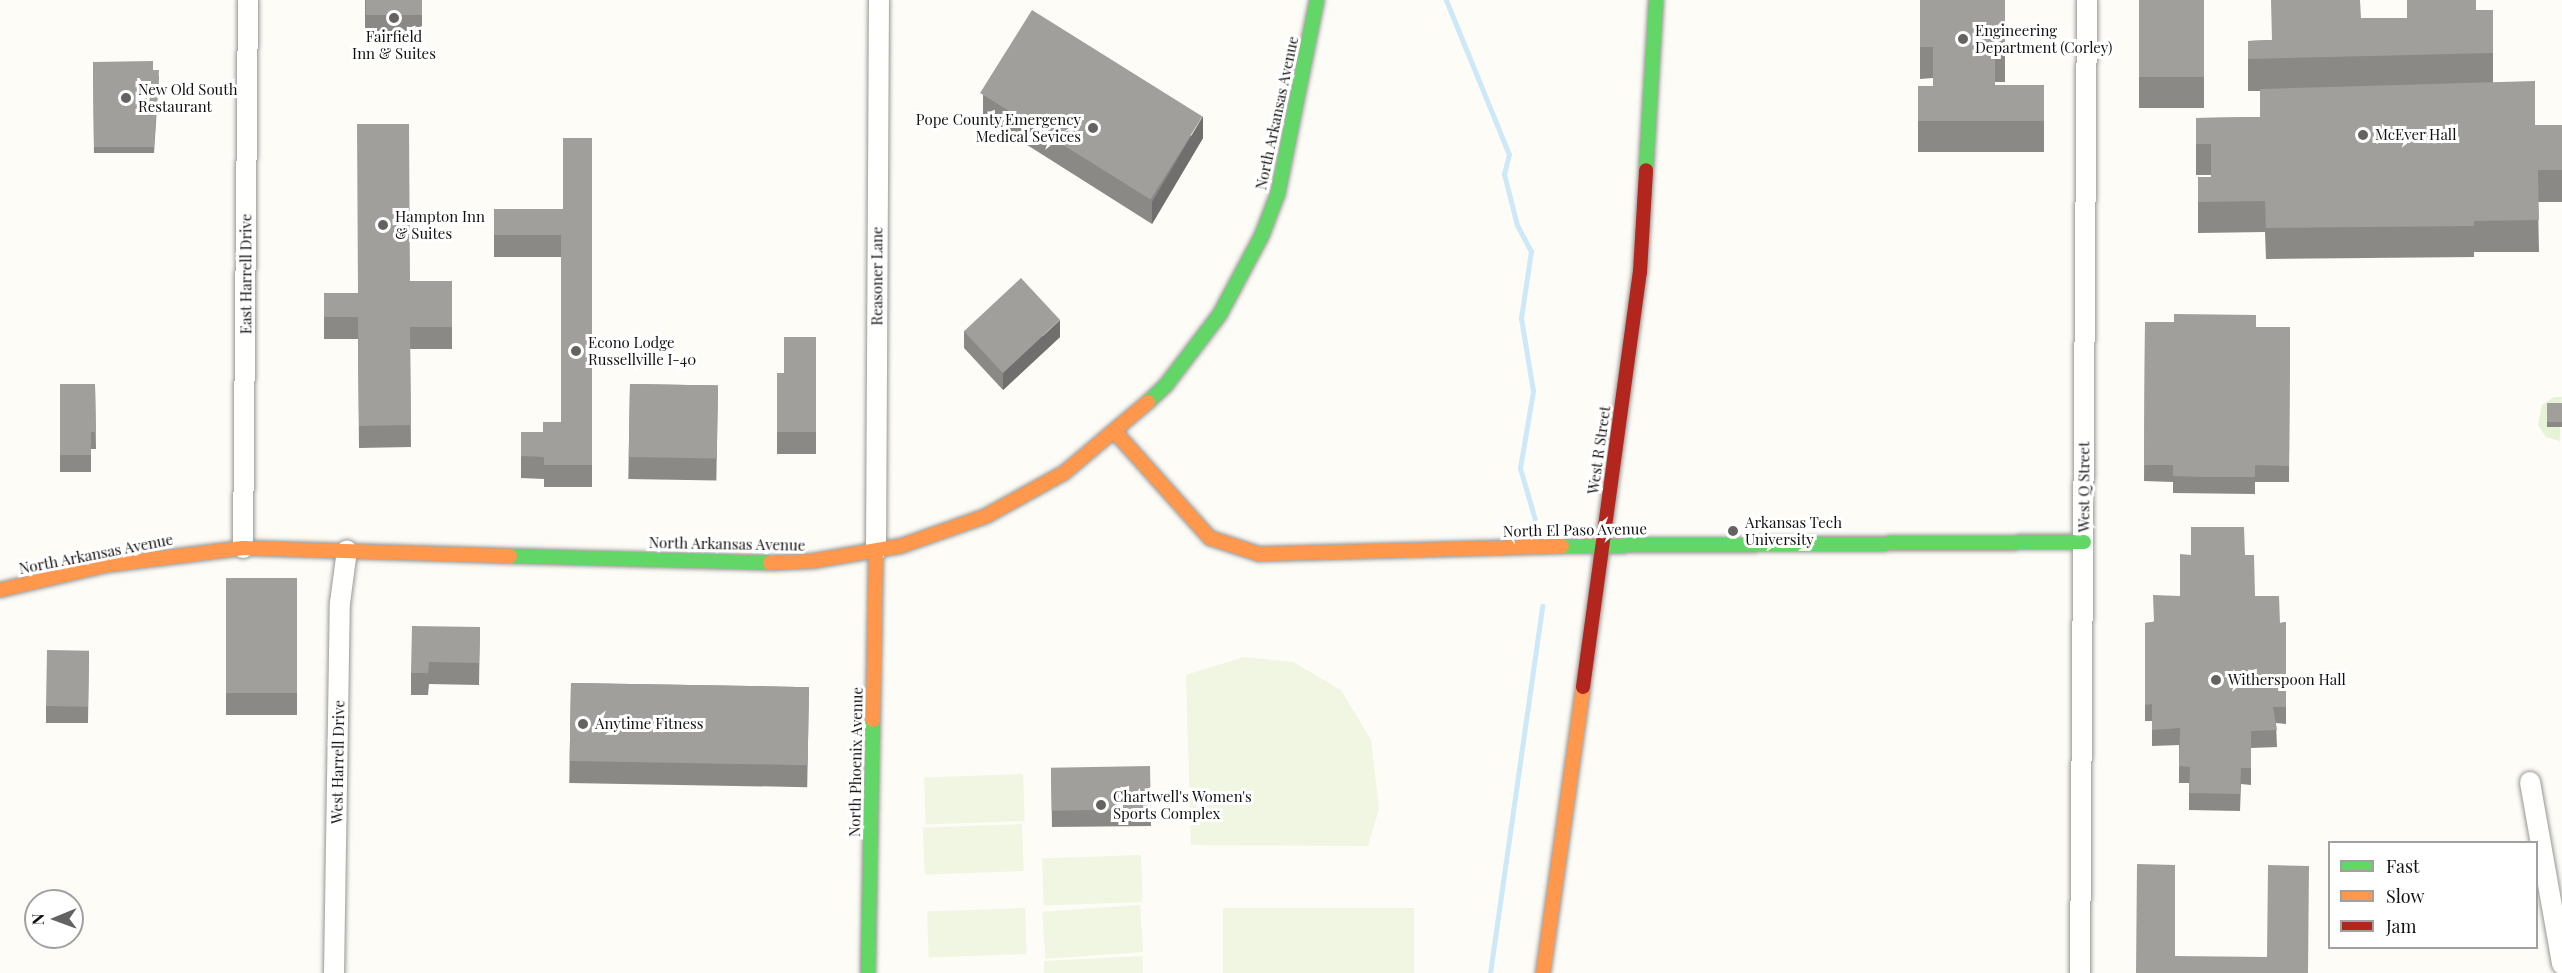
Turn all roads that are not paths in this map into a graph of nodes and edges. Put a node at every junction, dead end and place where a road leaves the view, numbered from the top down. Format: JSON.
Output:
{"nodes":[{"id":1,"x":248,"y":0,"type":"edge"},
{"id":2,"x":879,"y":0,"type":"edge"},
{"id":3,"x":1317,"y":0,"type":"edge"},
{"id":4,"x":1656,"y":0,"type":"edge"},
{"id":5,"x":2087,"y":0,"type":"edge"},
{"id":6,"x":1116,"y":433,"type":"junction"},
{"id":7,"x":2084,"y":542,"type":"junction"},
{"id":8,"x":1603,"y":545,"type":"junction"},
{"id":9,"x":243,"y":548,"type":"junction"},
{"id":10,"x":347,"y":550,"type":"junction"},
{"id":11,"x":876,"y":551,"type":"junction"},
{"id":12,"x":0,"y":590,"type":"edge"},
{"id":13,"x":2530,"y":782,"type":"dead end"},
{"id":14,"x":2562,"y":964,"type":"edge"},
{"id":15,"x":334,"y":973,"type":"edge"},
{"id":16,"x":868,"y":973,"type":"edge"},
{"id":17,"x":1543,"y":973,"type":"edge"},
{"id":18,"x":2080,"y":973,"type":"edge"}],
"edges":[{"from":1,"to":9,"type":"street","name":"East Harrell Drive"},
{"from":2,"to":11,"type":"street","name":"Reasoner Lane"},
{"from":3,"to":6,"type":"main road","name":"North Arkansas Avenue"},
{"from":4,"to":8,"type":"main road","name":"West R Street"},
{"from":5,"to":7,"type":"street","name":"West Q Street"},
{"from":6,"to":8,"type":"main road","name":"North El Paso Avenue"},
{"from":6,"to":11,"type":"main road","name":"North Arkansas Avenue"},
{"from":7,"to":8,"type":"main road","name":"North El Paso Avenue"},
{"from":7,"to":18,"type":"street","name":"West Q Street"},
{"from":8,"to":17,"type":"main road","name":"West R Street"},
{"from":9,"to":10,"type":"main road","name":"North Arkansas Avenue"},
{"from":9,"to":12,"type":"main road","name":"North Arkansas Avenue"},
{"from":10,"to":11,"type":"main road","name":"North Arkansas Avenue"},
{"from":10,"to":15,"type":"street","name":"West Harrell Drive"},
{"from":11,"to":16,"type":"main road","name":"North Phoenix Avenue"},
{"from":13,"to":14,"type":"street"}]}
